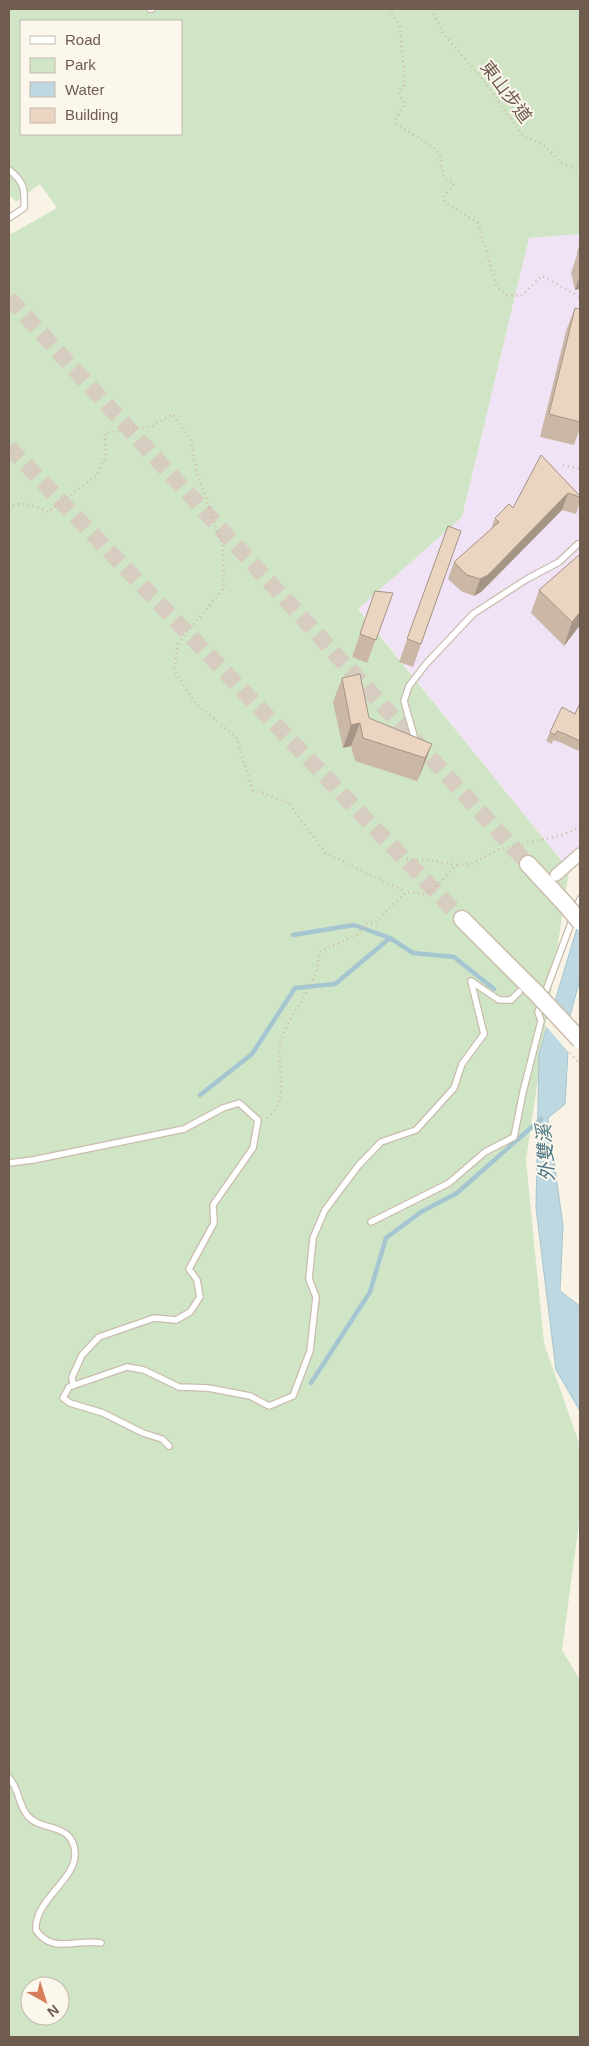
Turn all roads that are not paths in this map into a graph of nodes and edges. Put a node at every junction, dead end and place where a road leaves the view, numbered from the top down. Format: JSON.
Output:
{"nodes":[{"id":1,"x":9,"y":170,"type":"edge"},
{"id":2,"x":9,"y":218,"type":"edge"},
{"id":3,"x":580,"y":544,"type":"edge"},
{"id":4,"x":419,"y":753,"type":"edge"},
{"id":5,"x":580,"y":854,"type":"edge"},
{"id":6,"x":528,"y":864,"type":"tunnel mouth"},
{"id":7,"x":556,"y":875,"type":"dead end"},
{"id":8,"x":573,"y":902,"type":"edge"},
{"id":9,"x":462,"y":919,"type":"tunnel mouth"},
{"id":10,"x":580,"y":922,"type":"edge"},
{"id":11,"x":519,"y":992,"type":"dead end"},
{"id":12,"x":580,"y":1040,"type":"edge"},
{"id":13,"x":9,"y":1163,"type":"edge"},
{"id":14,"x":371,"y":1222,"type":"dead end"},
{"id":15,"x":73,"y":1386,"type":"junction"},
{"id":16,"x":169,"y":1446,"type":"dead end"},
{"id":17,"x":9,"y":1778,"type":"edge"},
{"id":18,"x":101,"y":1943,"type":"dead end"}],
"edges":[{"from":1,"to":2,"type":"lane"},
{"from":3,"to":4,"type":"lane"},
{"from":5,"to":7,"type":"street"},
{"from":6,"to":8,"type":"main road"},
{"from":8,"to":10,"type":"main road","bridge":true},
{"from":8,"to":14,"type":"lane"},
{"from":9,"to":12,"type":"main road","bridge":true},
{"from":11,"to":15,"type":"lane"},
{"from":13,"to":15,"type":"lane"},
{"from":15,"to":16,"type":"lane"},
{"from":17,"to":18,"type":"lane"}]}
